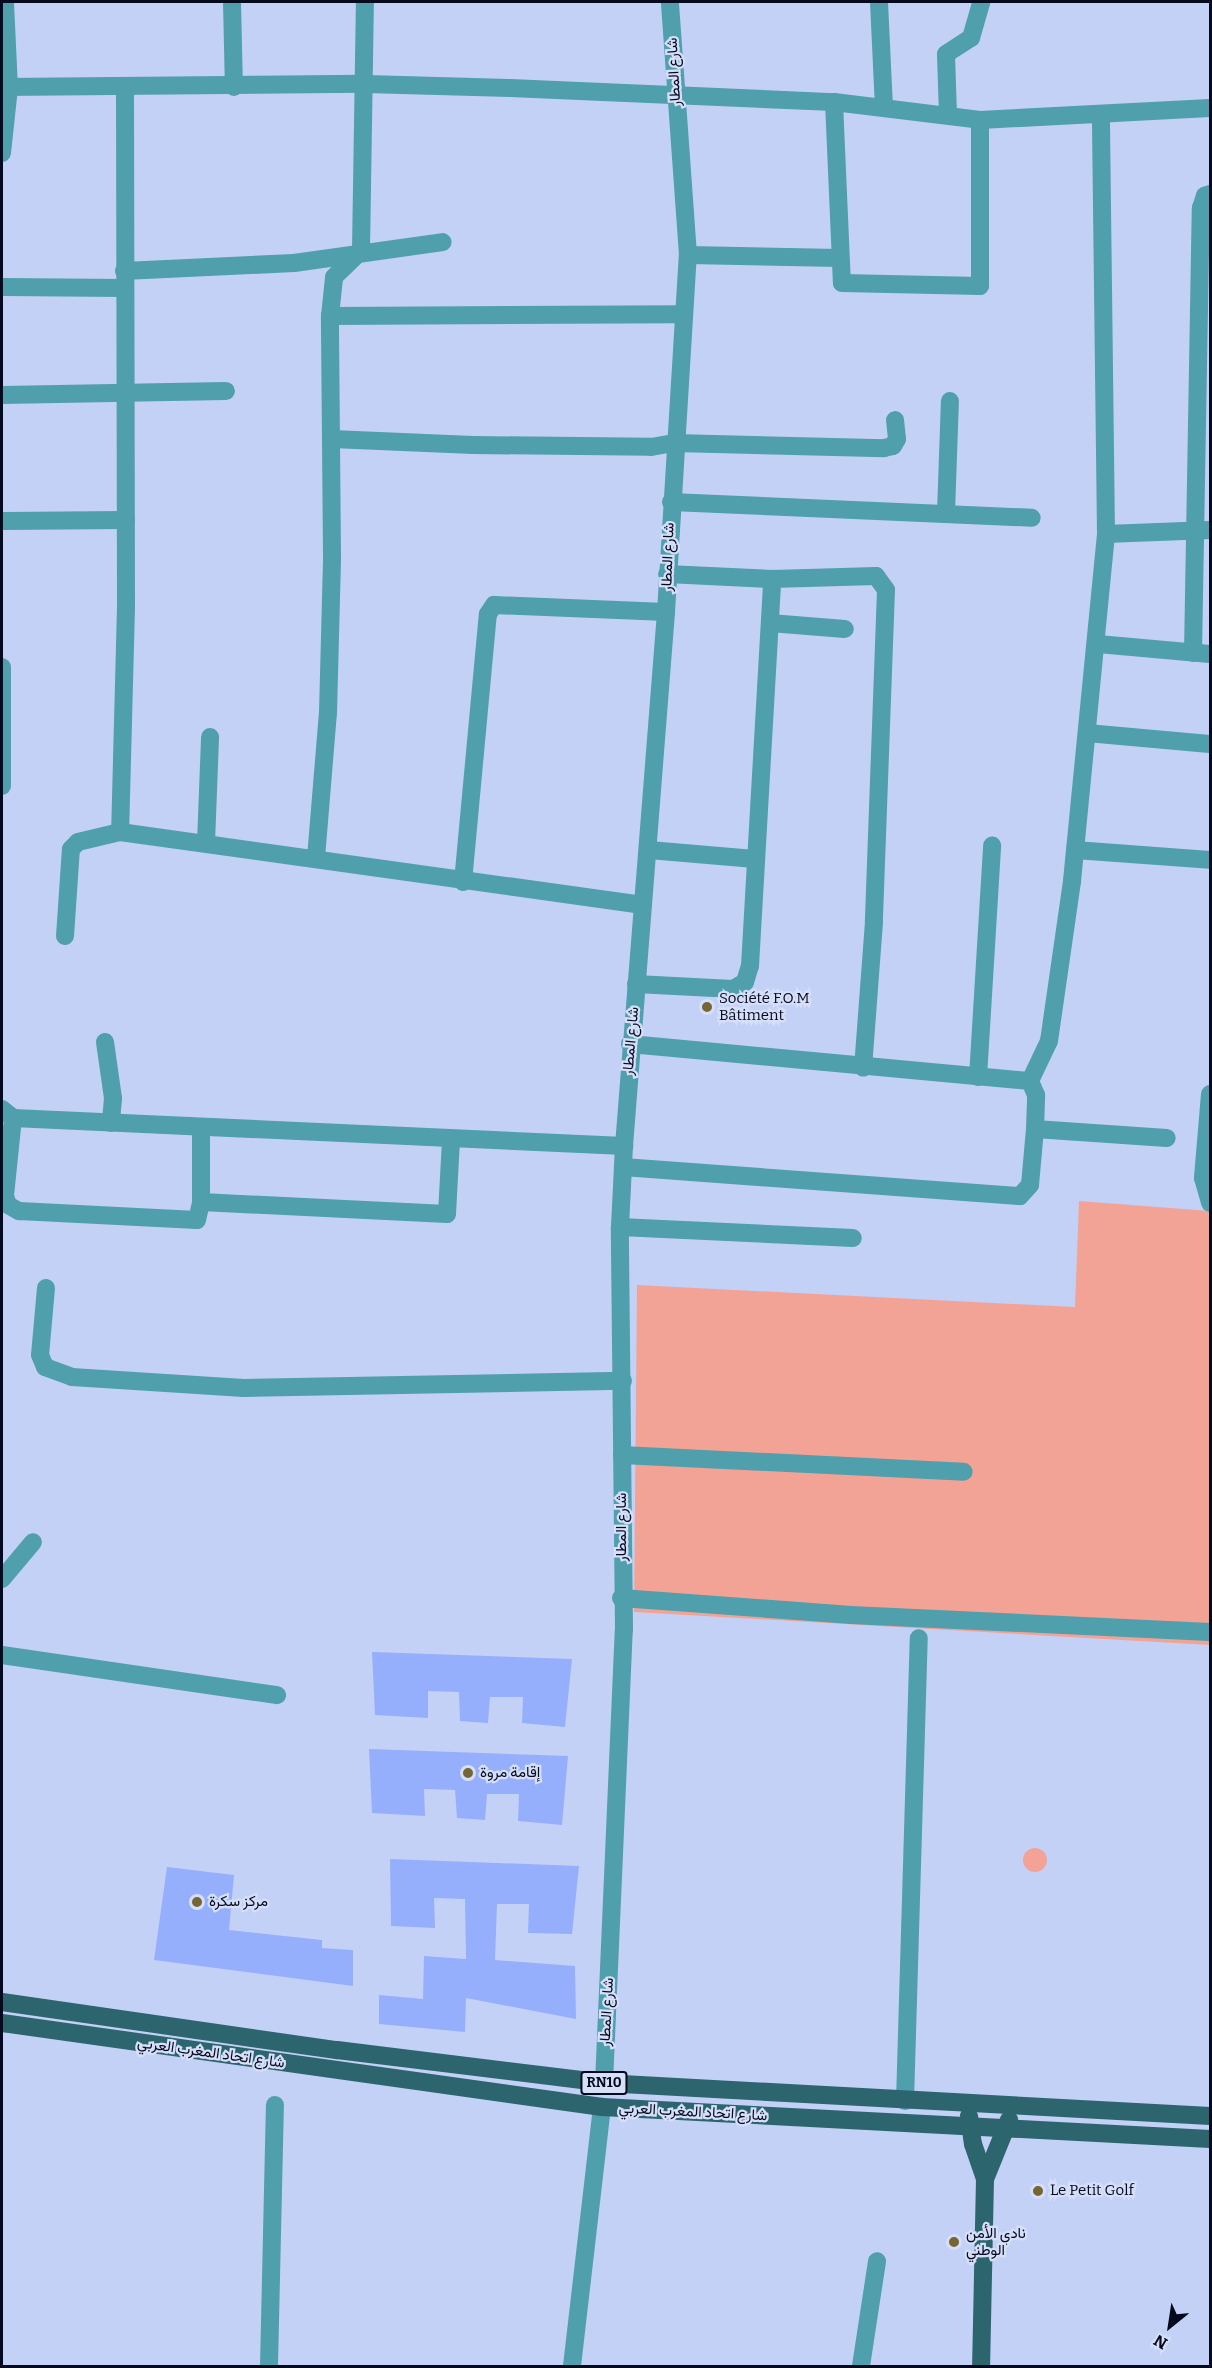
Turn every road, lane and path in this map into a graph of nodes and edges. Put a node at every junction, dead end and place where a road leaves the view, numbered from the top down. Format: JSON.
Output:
{"nodes":[{"id":1,"x":5,"y":2,"type":"edge"},
{"id":2,"x":232,"y":2,"type":"edge"},
{"id":3,"x":365,"y":2,"type":"edge"},
{"id":4,"x":670,"y":2,"type":"edge"},
{"id":5,"x":879,"y":2,"type":"edge"},
{"id":6,"x":981,"y":2,"type":"edge"},
{"id":7,"x":366,"y":84,"type":"junction"},
{"id":8,"x":234,"y":87,"type":"junction"},
{"id":9,"x":5,"y":88,"type":"edge"},
{"id":10,"x":125,"y":88,"type":"junction"},
{"id":11,"x":675,"y":94,"type":"junction"},
{"id":12,"x":834,"y":102,"type":"junction"},
{"id":13,"x":885,"y":108,"type":"junction"},
{"id":14,"x":1210,"y":108,"type":"edge"},
{"id":15,"x":1101,"y":114,"type":"junction"},
{"id":16,"x":948,"y":115,"type":"junction"},
{"id":17,"x":980,"y":120,"type":"junction"},
{"id":18,"x":2,"y":153,"type":"edge"},
{"id":19,"x":1210,"y":194,"type":"edge"},
{"id":20,"x":443,"y":242,"type":"dead end"},
{"id":21,"x":361,"y":251,"type":"junction"},
{"id":22,"x":688,"y":255,"type":"junction"},
{"id":23,"x":839,"y":258,"type":"junction"},
{"id":24,"x":124,"y":280,"type":"junction"},
{"id":25,"x":2,"y":287,"type":"edge"},
{"id":26,"x":681,"y":314,"type":"junction"},
{"id":27,"x":330,"y":316,"type":"junction"},
{"id":28,"x":125,"y":390,"type":"junction"},
{"id":29,"x":226,"y":391,"type":"dead end"},
{"id":30,"x":2,"y":395,"type":"edge"},
{"id":31,"x":950,"y":401,"type":"dead end"},
{"id":32,"x":895,"y":420,"type":"dead end"},
{"id":33,"x":332,"y":440,"type":"junction"},
{"id":34,"x":674,"y":443,"type":"junction"},
{"id":35,"x":671,"y":502,"type":"junction"},
{"id":36,"x":946,"y":513,"type":"junction"},
{"id":37,"x":1032,"y":518,"type":"dead end"},
{"id":38,"x":126,"y":520,"type":"junction"},
{"id":39,"x":2,"y":521,"type":"edge"},
{"id":40,"x":1202,"y":531,"type":"edge"},
{"id":41,"x":1107,"y":534,"type":"junction"},
{"id":42,"x":668,"y":574,"type":"junction"},
{"id":43,"x":772,"y":579,"type":"junction"},
{"id":44,"x":666,"y":612,"type":"junction"},
{"id":45,"x":770,"y":623,"type":"junction"},
{"id":46,"x":845,"y":629,"type":"dead end"},
{"id":47,"x":1098,"y":644,"type":"junction"},
{"id":48,"x":1202,"y":653,"type":"edge"},
{"id":49,"x":2,"y":667,"type":"edge"},
{"id":50,"x":1087,"y":733,"type":"junction"},
{"id":51,"x":210,"y":737,"type":"dead end"},
{"id":52,"x":1210,"y":744,"type":"edge"},
{"id":53,"x":2,"y":786,"type":"edge"},
{"id":54,"x":120,"y":832,"type":"junction"},
{"id":55,"x":206,"y":843,"type":"junction"},
{"id":56,"x":992,"y":845,"type":"dead end"},
{"id":57,"x":649,"y":850,"type":"junction"},
{"id":58,"x":1075,"y":850,"type":"junction"},
{"id":59,"x":316,"y":858,"type":"junction"},
{"id":60,"x":755,"y":859,"type":"junction"},
{"id":61,"x":1210,"y":860,"type":"edge"},
{"id":62,"x":463,"y":882,"type":"junction"},
{"id":63,"x":643,"y":905,"type":"junction"},
{"id":64,"x":66,"y":936,"type":"dead end"},
{"id":65,"x":636,"y":984,"type":"junction"},
{"id":66,"x":105,"y":1042,"type":"dead end"},
{"id":67,"x":630,"y":1044,"type":"junction"},
{"id":68,"x":863,"y":1068,"type":"junction"},
{"id":69,"x":978,"y":1077,"type":"junction"},
{"id":70,"x":1030,"y":1081,"type":"junction"},
{"id":71,"x":1210,"y":1094,"type":"edge"},
{"id":72,"x":7,"y":1114,"type":"edge"},
{"id":73,"x":111,"y":1123,"type":"junction"},
{"id":74,"x":201,"y":1128,"type":"junction"},
{"id":75,"x":1035,"y":1129,"type":"junction"},
{"id":76,"x":1167,"y":1138,"type":"dead end"},
{"id":77,"x":451,"y":1140,"type":"junction"},
{"id":78,"x":624,"y":1146,"type":"junction"},
{"id":79,"x":623,"y":1167,"type":"junction"},
{"id":80,"x":201,"y":1202,"type":"junction"},
{"id":81,"x":1210,"y":1203,"type":"edge"},
{"id":82,"x":620,"y":1227,"type":"junction"},
{"id":83,"x":853,"y":1238,"type":"dead end"},
{"id":84,"x":45,"y":1288,"type":"dead end"},
{"id":85,"x":623,"y":1381,"type":"junction"},
{"id":86,"x":622,"y":1455,"type":"junction"},
{"id":87,"x":964,"y":1472,"type":"dead end"},
{"id":88,"x":33,"y":1542,"type":"dead end"},
{"id":89,"x":2,"y":1579,"type":"edge"},
{"id":90,"x":621,"y":1598,"type":"junction"},
{"id":91,"x":1210,"y":1632,"type":"edge"},
{"id":92,"x":919,"y":1638,"type":"dead end"},
{"id":93,"x":2,"y":1655,"type":"edge"},
{"id":94,"x":277,"y":1695,"type":"dead end"},
{"id":95,"x":2,"y":2002,"type":"edge"},
{"id":96,"x":2,"y":2023,"type":"edge"},
{"id":97,"x":604,"y":2083,"type":"junction"},
{"id":98,"x":904,"y":2101,"type":"junction"},
{"id":99,"x":969,"y":2102,"type":"junction"},
{"id":100,"x":275,"y":2105,"type":"dead end"},
{"id":101,"x":1009,"y":2105,"type":"junction"},
{"id":102,"x":602,"y":2107,"type":"junction"},
{"id":103,"x":1210,"y":2116,"type":"edge"},
{"id":104,"x":969,"y":2127,"type":"junction"},
{"id":105,"x":1008,"y":2128,"type":"junction"},
{"id":106,"x":1210,"y":2139,"type":"edge"},
{"id":107,"x":985,"y":2179,"type":"junction"},
{"id":108,"x":877,"y":2261,"type":"dead end"},
{"id":109,"x":269,"y":2367,"type":"edge"},
{"id":110,"x":572,"y":2367,"type":"edge"},
{"id":111,"x":861,"y":2367,"type":"edge"},
{"id":112,"x":981,"y":2367,"type":"edge"}],
"edges":[{"from":1,"to":9,"type":"street"},
{"from":2,"to":8,"type":"street"},
{"from":3,"to":7,"type":"street"},
{"from":4,"to":11,"type":"street","name":"شارع المطار"},
{"from":5,"to":13,"type":"street"},
{"from":6,"to":16,"type":"street"},
{"from":7,"to":8,"type":"street"},
{"from":7,"to":11,"type":"street"},
{"from":7,"to":21,"type":"street"},
{"from":8,"to":10,"type":"street"},
{"from":9,"to":10,"type":"street"},
{"from":9,"to":18,"type":"street"},
{"from":10,"to":24,"type":"street"},
{"from":11,"to":12,"type":"street"},
{"from":11,"to":22,"type":"street","name":"شارع المطار"},
{"from":12,"to":13,"type":"street"},
{"from":12,"to":23,"type":"street"},
{"from":13,"to":16,"type":"street"},
{"from":14,"to":15,"type":"street"},
{"from":15,"to":17,"type":"street"},
{"from":15,"to":41,"type":"street"},
{"from":16,"to":17,"type":"street"},
{"from":17,"to":23,"type":"street"},
{"from":19,"to":40,"type":"street"},
{"from":20,"to":21,"type":"street"},
{"from":21,"to":24,"type":"street"},
{"from":21,"to":27,"type":"street"},
{"from":22,"to":23,"type":"street"},
{"from":22,"to":26,"type":"street","name":"شارع المطار"},
{"from":24,"to":25,"type":"street"},
{"from":24,"to":28,"type":"street"},
{"from":26,"to":27,"type":"street"},
{"from":26,"to":34,"type":"street","name":"شارع المطار"},
{"from":27,"to":33,"type":"street"},
{"from":28,"to":29,"type":"street"},
{"from":28,"to":30,"type":"street"},
{"from":28,"to":38,"type":"street"},
{"from":31,"to":36,"type":"street"},
{"from":32,"to":34,"type":"street"},
{"from":33,"to":34,"type":"street"},
{"from":33,"to":59,"type":"street"},
{"from":34,"to":35,"type":"street","name":"شارع المطار"},
{"from":35,"to":36,"type":"street"},
{"from":35,"to":42,"type":"street","name":"شارع المطار"},
{"from":36,"to":37,"type":"street"},
{"from":38,"to":39,"type":"street"},
{"from":38,"to":54,"type":"street"},
{"from":40,"to":41,"type":"street"},
{"from":40,"to":48,"type":"street"},
{"from":41,"to":47,"type":"street"},
{"from":42,"to":43,"type":"street"},
{"from":42,"to":44,"type":"street","name":"شارع المطار"},
{"from":43,"to":45,"type":"street"},
{"from":43,"to":68,"type":"street"},
{"from":44,"to":57,"type":"street","name":"شارع المطار"},
{"from":44,"to":62,"type":"street"},
{"from":45,"to":46,"type":"street"},
{"from":45,"to":60,"type":"street"},
{"from":47,"to":48,"type":"street"},
{"from":47,"to":50,"type":"street"},
{"from":49,"to":53,"type":"street"},
{"from":50,"to":52,"type":"street"},
{"from":50,"to":58,"type":"street"},
{"from":51,"to":55,"type":"street"},
{"from":54,"to":55,"type":"street"},
{"from":54,"to":64,"type":"street"},
{"from":55,"to":59,"type":"street"},
{"from":56,"to":69,"type":"street"},
{"from":57,"to":60,"type":"street"},
{"from":57,"to":63,"type":"street","name":"شارع المطار"},
{"from":58,"to":61,"type":"street"},
{"from":58,"to":70,"type":"street"},
{"from":59,"to":62,"type":"street"},
{"from":60,"to":65,"type":"street"},
{"from":62,"to":63,"type":"street"},
{"from":63,"to":65,"type":"street","name":"شارع المطار"},
{"from":65,"to":67,"type":"street","name":"شارع المطار"},
{"from":66,"to":73,"type":"street"},
{"from":67,"to":68,"type":"street"},
{"from":67,"to":78,"type":"street","name":"شارع المطار"},
{"from":68,"to":69,"type":"street"},
{"from":69,"to":70,"type":"street"},
{"from":70,"to":75,"type":"street"},
{"from":71,"to":81,"type":"street"},
{"from":72,"to":73,"type":"street"},
{"from":72,"to":80,"type":"street"},
{"from":73,"to":74,"type":"street"},
{"from":74,"to":77,"type":"street"},
{"from":74,"to":80,"type":"street"},
{"from":75,"to":76,"type":"street"},
{"from":75,"to":79,"type":"street"},
{"from":77,"to":78,"type":"street"},
{"from":77,"to":80,"type":"street"},
{"from":78,"to":79,"type":"street","name":"شارع المطار"},
{"from":79,"to":82,"type":"street","name":"شارع المطار"},
{"from":82,"to":83,"type":"street"},
{"from":82,"to":85,"type":"street","name":"شارع المطار"},
{"from":84,"to":85,"type":"street"},
{"from":85,"to":86,"type":"street","name":"شارع المطار"},
{"from":86,"to":87,"type":"street"},
{"from":86,"to":90,"type":"street","name":"شارع المطار"},
{"from":88,"to":89,"type":"street"},
{"from":90,"to":91,"type":"street"},
{"from":90,"to":97,"type":"street","name":"شارع المطار"},
{"from":92,"to":98,"type":"street"},
{"from":93,"to":94,"type":"street"},
{"from":95,"to":97,"type":"main road","name":"شارع اتحاد المغرب العربي","number":"RN10"},
{"from":96,"to":102,"type":"main road","name":"شارع اتحاد المغرب العربي","number":"RN10"},
{"from":97,"to":98,"type":"main road","name":"شارع اتحاد المغرب العربي","number":"RN10"},
{"from":98,"to":99,"type":"main road","name":"شارع اتحاد المغرب العربي","number":"RN10"},
{"from":99,"to":101,"type":"main road","name":"شارع اتحاد المغرب العربي","number":"RN10"},
{"from":99,"to":104,"type":"main road"},
{"from":100,"to":109,"type":"street"},
{"from":101,"to":103,"type":"main road","name":"شارع اتحاد المغرب العربي","number":"RN10"},
{"from":101,"to":105,"type":"main road"},
{"from":102,"to":104,"type":"main road","name":"شارع اتحاد المغرب العربي","number":"RN10"},
{"from":102,"to":110,"type":"street"},
{"from":104,"to":105,"type":"main road","name":"شارع اتحاد المغرب العربي","number":"RN10"},
{"from":104,"to":107,"type":"main road"},
{"from":105,"to":106,"type":"main road","name":"شارع اتحاد المغرب العربي","number":"RN10"},
{"from":105,"to":107,"type":"main road"},
{"from":107,"to":112,"type":"main road"},
{"from":108,"to":111,"type":"street"}]}
